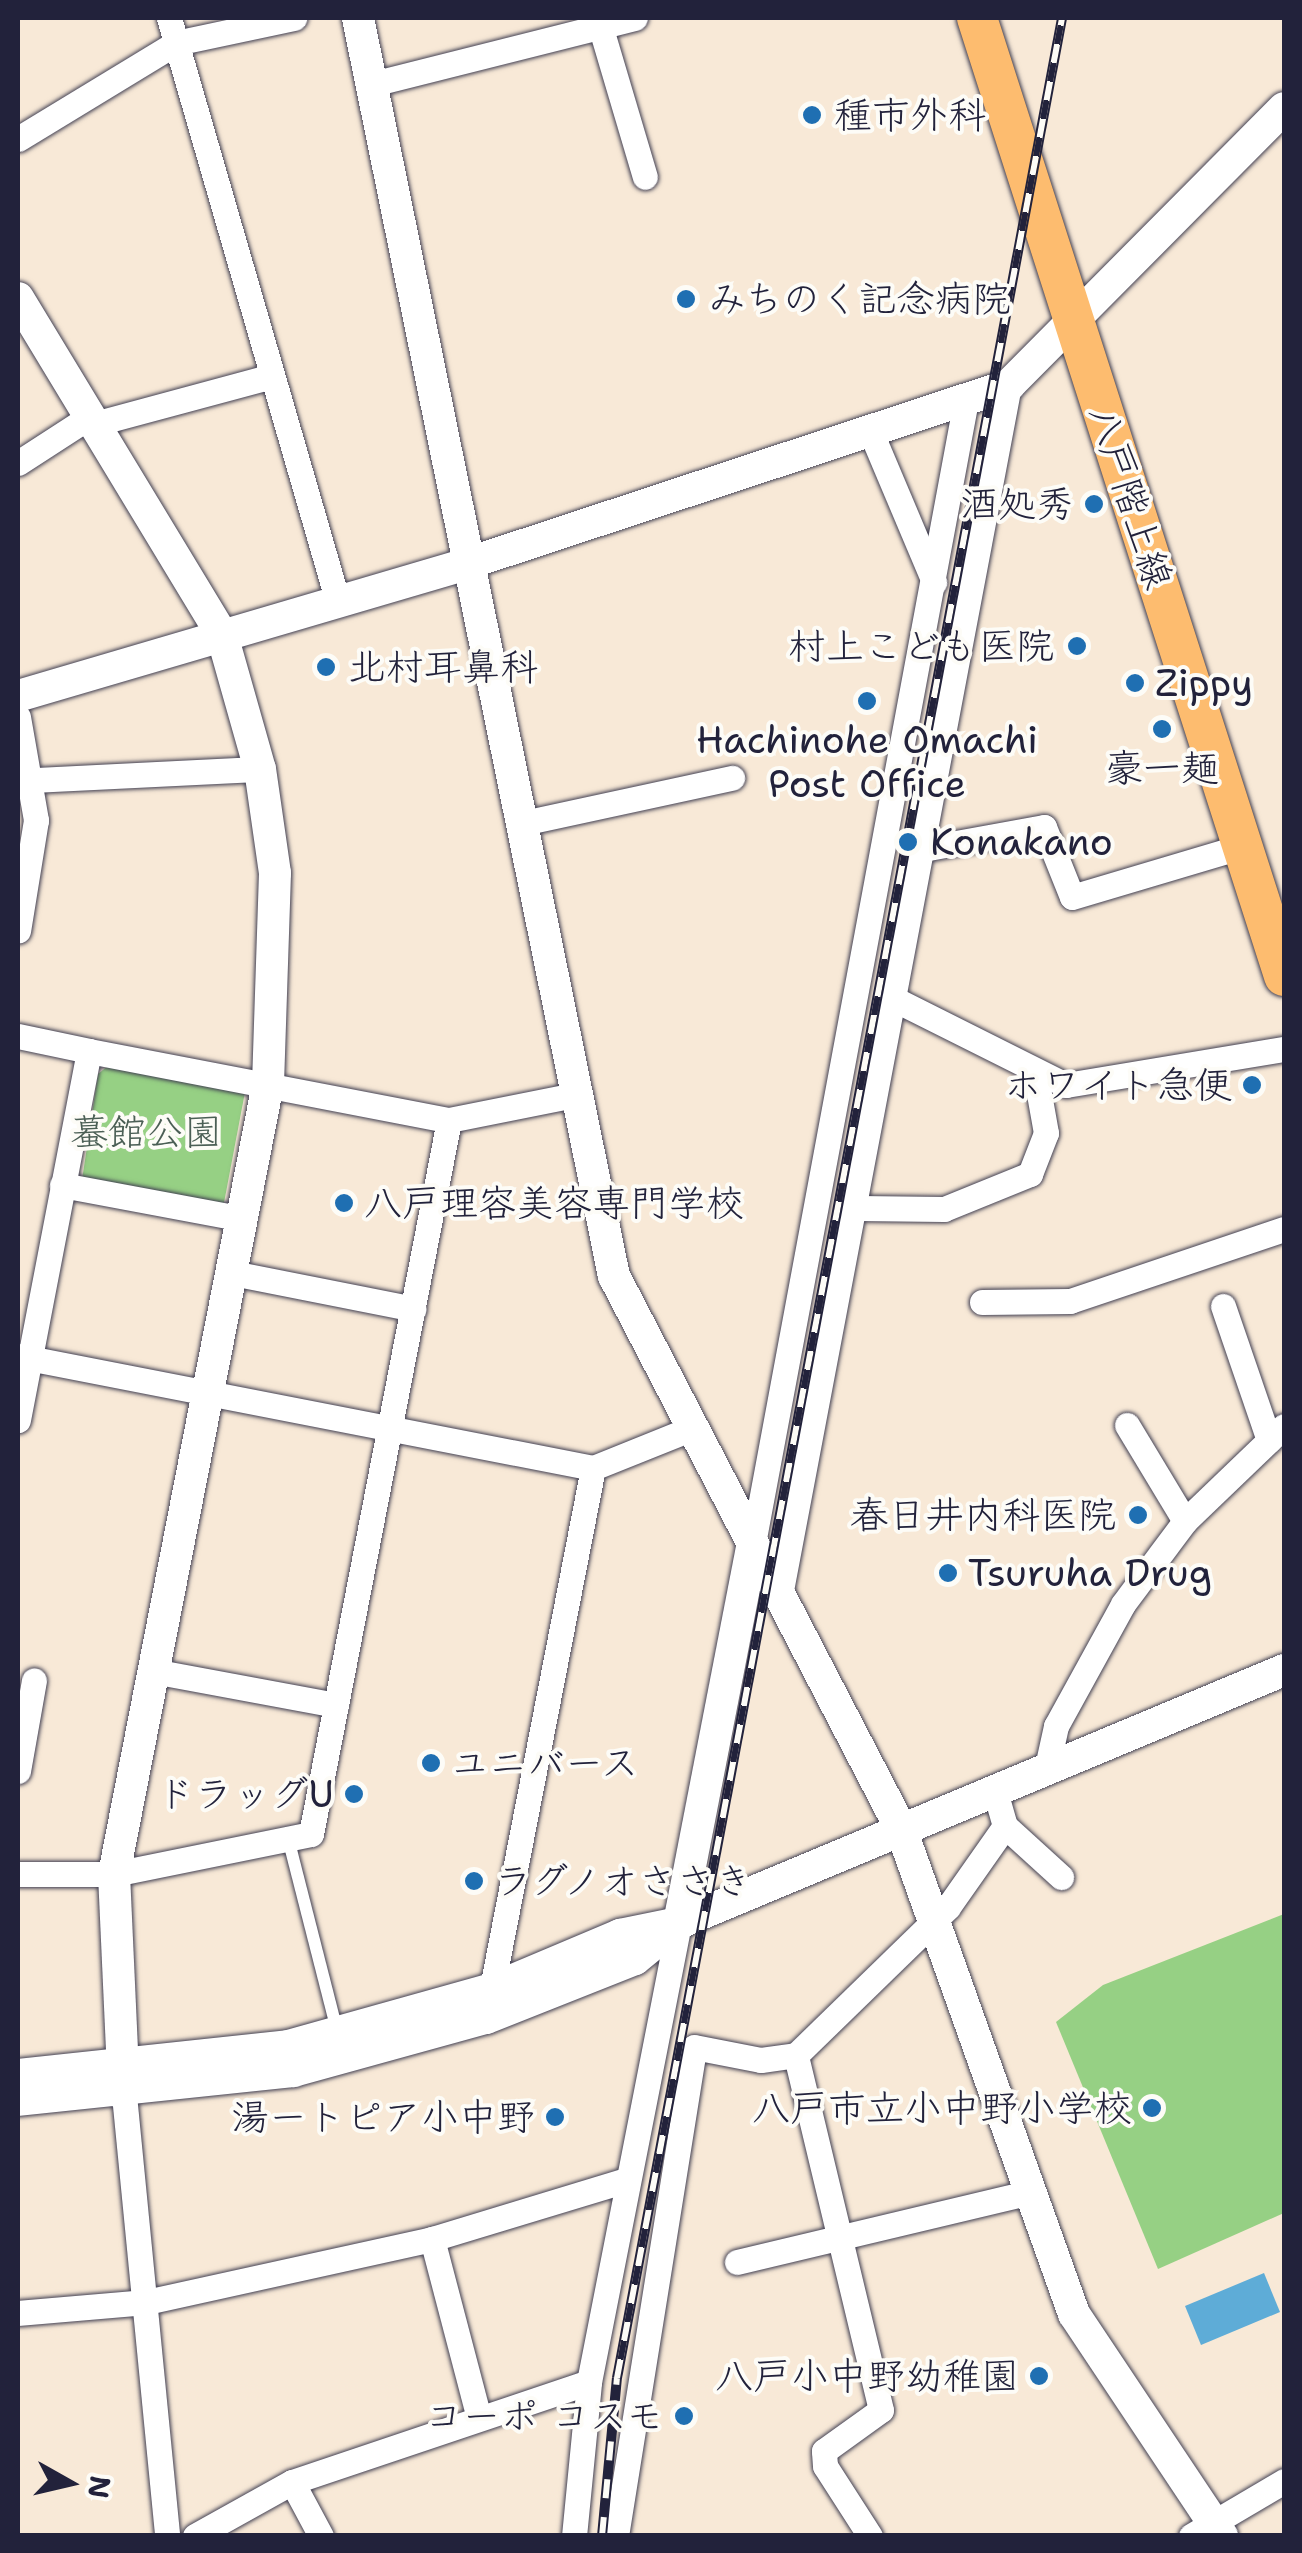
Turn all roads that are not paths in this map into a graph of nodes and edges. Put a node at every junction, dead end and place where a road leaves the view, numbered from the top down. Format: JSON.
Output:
{"nodes":[{"id":1,"x":169,"y":18,"type":"edge"},
{"id":2,"x":294,"y":18,"type":"edge"},
{"id":3,"x":358,"y":18,"type":"edge"},
{"id":4,"x":635,"y":18,"type":"edge"},
{"id":5,"x":976,"y":18,"type":"edge"},
{"id":6,"x":602,"y":32,"type":"junction"},
{"id":7,"x":176,"y":43,"type":"junction"},
{"id":8,"x":372,"y":84,"type":"junction"},
{"id":9,"x":1284,"y":108,"type":"edge"},
{"id":10,"x":18,"y":139,"type":"edge"},
{"id":11,"x":645,"y":177,"type":"dead end"},
{"id":12,"x":21,"y":310,"type":"edge"},
{"id":13,"x":1074,"y":317,"type":"junction"},
{"id":14,"x":272,"y":376,"type":"junction"},
{"id":15,"x":1008,"y":384,"type":"junction"},
{"id":16,"x":965,"y":405,"type":"junction"},
{"id":17,"x":92,"y":420,"type":"junction"},
{"id":18,"x":872,"y":435,"type":"junction"},
{"id":19,"x":18,"y":463,"type":"edge"},
{"id":20,"x":468,"y":563,"type":"junction"},
{"id":21,"x":934,"y":582,"type":"junction"},
{"id":22,"x":336,"y":599,"type":"junction"},
{"id":23,"x":222,"y":635,"type":"junction"},
{"id":24,"x":18,"y":696,"type":"edge"},
{"id":25,"x":18,"y":717,"type":"edge"},
{"id":26,"x":260,"y":769,"type":"junction"},
{"id":27,"x":732,"y":778,"type":"dead end"},
{"id":28,"x":34,"y":780,"type":"junction"},
{"id":29,"x":523,"y":823,"type":"junction"},
{"id":30,"x":1243,"y":846,"type":"junction"},
{"id":31,"x":924,"y":849,"type":"junction"},
{"id":32,"x":18,"y":931,"type":"edge"},
{"id":33,"x":1284,"y":976,"type":"edge"},
{"id":34,"x":896,"y":1000,"type":"junction"},
{"id":35,"x":18,"y":1036,"type":"edge"},
{"id":36,"x":89,"y":1050,"type":"junction"},
{"id":37,"x":1284,"y":1050,"type":"edge"},
{"id":38,"x":1035,"y":1071,"type":"junction"},
{"id":39,"x":268,"y":1084,"type":"junction"},
{"id":40,"x":579,"y":1094,"type":"junction"},
{"id":41,"x":450,"y":1120,"type":"junction"},
{"id":42,"x":62,"y":1185,"type":"junction"},
{"id":43,"x":858,"y":1208,"type":"junction"},
{"id":44,"x":243,"y":1219,"type":"junction"},
{"id":45,"x":1284,"y":1229,"type":"edge"},
{"id":46,"x":232,"y":1273,"type":"junction"},
{"id":47,"x":982,"y":1302,"type":"dead end"},
{"id":48,"x":1224,"y":1306,"type":"dead end"},
{"id":49,"x":413,"y":1309,"type":"junction"},
{"id":50,"x":24,"y":1357,"type":"edge"},
{"id":51,"x":208,"y":1394,"type":"junction"},
{"id":52,"x":18,"y":1420,"type":"edge"},
{"id":53,"x":1127,"y":1425,"type":"dead end"},
{"id":54,"x":390,"y":1429,"type":"junction"},
{"id":55,"x":690,"y":1429,"type":"junction"},
{"id":56,"x":1276,"y":1433,"type":"edge"},
{"id":57,"x":594,"y":1468,"type":"junction"},
{"id":58,"x":1184,"y":1521,"type":"junction"},
{"id":59,"x":752,"y":1550,"type":"junction"},
{"id":60,"x":779,"y":1601,"type":"junction"},
{"id":61,"x":1284,"y":1670,"type":"edge"},
{"id":62,"x":153,"y":1671,"type":"junction"},
{"id":63,"x":34,"y":1680,"type":"dead end"},
{"id":64,"x":336,"y":1705,"type":"junction"},
{"id":65,"x":1047,"y":1768,"type":"junction"},
{"id":66,"x":18,"y":1771,"type":"edge"},
{"id":67,"x":995,"y":1790,"type":"junction"},
{"id":68,"x":1005,"y":1826,"type":"junction"},
{"id":69,"x":901,"y":1829,"type":"junction"},
{"id":70,"x":289,"y":1842,"type":"junction"},
{"id":71,"x":18,"y":1874,"type":"edge"},
{"id":72,"x":114,"y":1874,"type":"junction"},
{"id":73,"x":1061,"y":1877,"type":"dead end"},
{"id":74,"x":936,"y":1914,"type":"junction"},
{"id":75,"x":678,"y":1922,"type":"junction"},
{"id":76,"x":489,"y":2003,"type":"junction"},
{"id":77,"x":337,"y":2034,"type":"junction"},
{"id":78,"x":796,"y":2055,"type":"junction"},
{"id":79,"x":18,"y":2075,"type":"edge"},
{"id":80,"x":122,"y":2083,"type":"junction"},
{"id":81,"x":18,"y":2100,"type":"edge"},
{"id":82,"x":624,"y":2181,"type":"junction"},
{"id":83,"x":1031,"y":2192,"type":"junction"},
{"id":84,"x":841,"y":2237,"type":"junction"},
{"id":85,"x":432,"y":2239,"type":"junction"},
{"id":86,"x":737,"y":2262,"type":"dead end"},
{"id":87,"x":146,"y":2302,"type":"junction"},
{"id":88,"x":18,"y":2312,"type":"edge"},
{"id":89,"x":589,"y":2382,"type":"junction"},
{"id":90,"x":479,"y":2418,"type":"junction"},
{"id":91,"x":1284,"y":2481,"type":"edge"},
{"id":92,"x":292,"y":2482,"type":"junction"},
{"id":93,"x":1209,"y":2531,"type":"edge"},
{"id":94,"x":166,"y":2536,"type":"edge"},
{"id":95,"x":196,"y":2536,"type":"edge"},
{"id":96,"x":320,"y":2536,"type":"edge"},
{"id":97,"x":574,"y":2536,"type":"edge"},
{"id":98,"x":616,"y":2536,"type":"edge"},
{"id":99,"x":870,"y":2536,"type":"edge"}],
"edges":[{"from":1,"to":7,"type":"street"},
{"from":2,"to":7,"type":"street"},
{"from":3,"to":8,"type":"street"},
{"from":4,"to":6,"type":"street"},
{"from":5,"to":13,"type":"main road","name":"八戸階上線"},
{"from":6,"to":8,"type":"street"},
{"from":6,"to":11,"type":"street"},
{"from":7,"to":10,"type":"street"},
{"from":7,"to":14,"type":"street"},
{"from":8,"to":20,"type":"street"},
{"from":9,"to":13,"type":"street"},
{"from":12,"to":17,"type":"street"},
{"from":13,"to":15,"type":"street"},
{"from":13,"to":30,"type":"main road","name":"八戸階上線"},
{"from":14,"to":17,"type":"street"},
{"from":14,"to":22,"type":"street"},
{"from":15,"to":16,"type":"street"},
{"from":15,"to":31,"type":"street"},
{"from":16,"to":18,"type":"street"},
{"from":16,"to":21,"type":"street"},
{"from":17,"to":19,"type":"street"},
{"from":17,"to":23,"type":"street"},
{"from":18,"to":20,"type":"street"},
{"from":18,"to":21,"type":"street"},
{"from":20,"to":22,"type":"street"},
{"from":20,"to":29,"type":"street"},
{"from":21,"to":59,"type":"street"},
{"from":22,"to":23,"type":"street"},
{"from":23,"to":24,"type":"street"},
{"from":23,"to":26,"type":"street"},
{"from":25,"to":28,"type":"street"},
{"from":26,"to":28,"type":"street"},
{"from":26,"to":39,"type":"street"},
{"from":27,"to":29,"type":"street"},
{"from":28,"to":32,"type":"street"},
{"from":29,"to":40,"type":"street"},
{"from":30,"to":31,"type":"street"},
{"from":30,"to":33,"type":"main road","name":"八戸階上線"},
{"from":31,"to":34,"type":"street"},
{"from":34,"to":38,"type":"street"},
{"from":34,"to":43,"type":"street"},
{"from":35,"to":36,"type":"street"},
{"from":36,"to":39,"type":"street"},
{"from":36,"to":42,"type":"street"},
{"from":37,"to":38,"type":"street"},
{"from":38,"to":43,"type":"street"},
{"from":39,"to":41,"type":"street"},
{"from":39,"to":44,"type":"street"},
{"from":40,"to":41,"type":"street"},
{"from":40,"to":55,"type":"street"},
{"from":41,"to":49,"type":"street"},
{"from":42,"to":44,"type":"street"},
{"from":42,"to":50,"type":"street"},
{"from":43,"to":60,"type":"street"},
{"from":44,"to":46,"type":"street"},
{"from":45,"to":47,"type":"street"},
{"from":46,"to":49,"type":"street"},
{"from":46,"to":51,"type":"street"},
{"from":48,"to":56,"type":"street"},
{"from":49,"to":54,"type":"street"},
{"from":50,"to":51,"type":"street"},
{"from":50,"to":52,"type":"street"},
{"from":51,"to":54,"type":"street"},
{"from":51,"to":62,"type":"street"},
{"from":53,"to":58,"type":"street"},
{"from":54,"to":57,"type":"street"},
{"from":54,"to":64,"type":"street"},
{"from":55,"to":57,"type":"street"},
{"from":55,"to":59,"type":"street"},
{"from":56,"to":58,"type":"street"},
{"from":57,"to":76,"type":"street"},
{"from":58,"to":65,"type":"street"},
{"from":59,"to":60,"type":"street"},
{"from":59,"to":75,"type":"street"},
{"from":60,"to":69,"type":"street"},
{"from":61,"to":65,"type":"street"},
{"from":62,"to":64,"type":"street"},
{"from":62,"to":72,"type":"street"},
{"from":63,"to":66,"type":"street"},
{"from":64,"to":70,"type":"street"},
{"from":65,"to":67,"type":"street"},
{"from":67,"to":68,"type":"street"},
{"from":67,"to":69,"type":"street"},
{"from":68,"to":73,"type":"street"},
{"from":68,"to":74,"type":"street"},
{"from":69,"to":74,"type":"street"},
{"from":69,"to":75,"type":"street"},
{"from":70,"to":72,"type":"street"},
{"from":70,"to":77,"type":"lane"},
{"from":71,"to":72,"type":"street"},
{"from":72,"to":80,"type":"street"},
{"from":74,"to":78,"type":"street"},
{"from":74,"to":83,"type":"street"},
{"from":75,"to":76,"type":"street"},
{"from":75,"to":82,"type":"street"},
{"from":76,"to":77,"type":"street"},
{"from":76,"to":80,"type":"street"},
{"from":77,"to":80,"type":"street"},
{"from":78,"to":84,"type":"street"},
{"from":78,"to":98,"type":"street"},
{"from":79,"to":80,"type":"street"},
{"from":80,"to":81,"type":"street"},
{"from":80,"to":87,"type":"street"},
{"from":82,"to":85,"type":"street"},
{"from":82,"to":89,"type":"street"},
{"from":83,"to":84,"type":"street"},
{"from":83,"to":93,"type":"street"},
{"from":84,"to":86,"type":"street"},
{"from":84,"to":99,"type":"street"},
{"from":85,"to":87,"type":"street"},
{"from":85,"to":90,"type":"street"},
{"from":87,"to":88,"type":"street"},
{"from":87,"to":94,"type":"street"},
{"from":89,"to":90,"type":"street"},
{"from":89,"to":97,"type":"street"},
{"from":90,"to":92,"type":"street"},
{"from":91,"to":93,"type":"street"},
{"from":92,"to":95,"type":"street"},
{"from":92,"to":96,"type":"street"}]}
